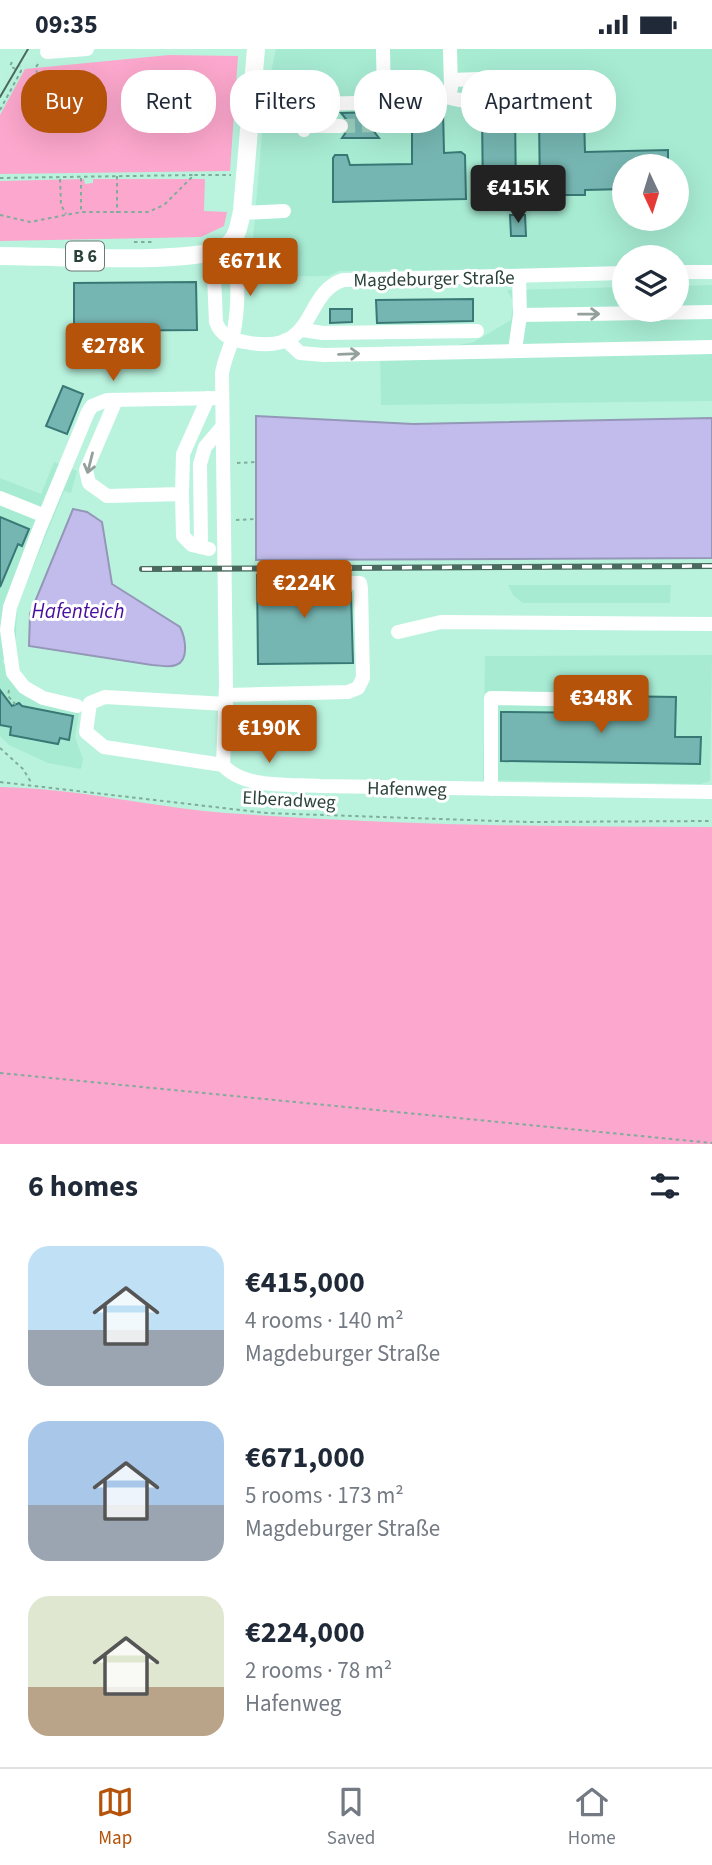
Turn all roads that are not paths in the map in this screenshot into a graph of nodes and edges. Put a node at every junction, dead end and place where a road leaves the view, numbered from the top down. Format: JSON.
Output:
{"nodes":[{"id":1,"x":87,"y":49,"type":"edge"},
{"id":2,"x":256,"y":49,"type":"edge"},
{"id":3,"x":383,"y":49,"type":"edge"},
{"id":4,"x":450,"y":49,"type":"edge"},
{"id":5,"x":47,"y":51,"type":"road end"},
{"id":6,"x":383,"y":70,"type":"edge"},
{"id":7,"x":451,"y":80,"type":"junction"},
{"id":8,"x":447,"y":97,"type":"joint"},
{"id":9,"x":354,"y":103,"type":"edge"},
{"id":10,"x":341,"y":126,"type":"tunnel mouth"},
{"id":11,"x":284,"y":211,"type":"dead end"},
{"id":12,"x":241,"y":213,"type":"junction"},
{"id":13,"x":230,"y":244,"type":"junction"},
{"id":14,"x":213,"y":252,"type":"junction"},
{"id":15,"x":0,"y":256,"type":"edge"},
{"id":16,"x":689,"y":272,"type":"edge"},
{"id":17,"x":712,"y":272,"type":"edge"},
{"id":18,"x":612,"y":274,"type":"edge"},
{"id":19,"x":519,"y":276,"type":"junction"},
{"id":20,"x":712,"y":312,"type":"edge"},
{"id":21,"x":520,"y":315,"type":"junction"},
{"id":22,"x":303,"y":330,"type":"junction"},
{"id":23,"x":477,"y":331,"type":"dead end"},
{"id":24,"x":232,"y":339,"type":"junction"},
{"id":25,"x":286,"y":340,"type":"junction"},
{"id":26,"x":712,"y":347,"type":"edge"},
{"id":27,"x":515,"y":350,"type":"junction"},
{"id":28,"x":215,"y":398,"type":"junction"},
{"id":29,"x":116,"y":400,"type":"junction"},
{"id":30,"x":222,"y":427,"type":"junction"},
{"id":31,"x":182,"y":494,"type":"junction"},
{"id":32,"x":0,"y":498,"type":"edge"},
{"id":33,"x":45,"y":516,"type":"junction"},
{"id":34,"x":201,"y":547,"type":"junction"},
{"id":35,"x":222,"y":549,"type":"junction"},
{"id":36,"x":351,"y":583,"type":"dead end"},
{"id":37,"x":712,"y":624,"type":"edge"},
{"id":38,"x":398,"y":632,"type":"dead end"},
{"id":39,"x":226,"y":700,"type":"junction"},
{"id":40,"x":601,"y":700,"type":"dead end"},
{"id":41,"x":77,"y":706,"type":"dead end"},
{"id":42,"x":223,"y":765,"type":"junction"},
{"id":43,"x":491,"y":789,"type":"junction"},
{"id":44,"x":712,"y":792,"type":"edge"}],
"edges":[{"from":1,"to":5,"type":"street"},
{"from":2,"to":12,"type":"main road"},
{"from":3,"to":6,"type":"street"},
{"from":4,"to":7,"type":"street"},
{"from":7,"to":8,"type":"street"},
{"from":7,"to":8,"type":"street"},
{"from":9,"to":10,"type":"street"},
{"from":11,"to":12,"type":"street"},
{"from":12,"to":13,"type":"main road"},
{"from":13,"to":14,"type":"main road","number":"B 6"},
{"from":13,"to":24,"type":"street"},
{"from":14,"to":15,"type":"main road","number":"B 6"},
{"from":14,"to":24,"type":"street"},
{"from":16,"to":17,"type":"street"},
{"from":18,"to":19,"type":"street","name":"Magdeburger Straße"},
{"from":19,"to":21,"type":"street"},
{"from":19,"to":22,"type":"street","name":"Magdeburger Straße"},
{"from":21,"to":20,"type":"street","one_way":true},
{"from":21,"to":27,"type":"street"},
{"from":22,"to":23,"type":"street"},
{"from":22,"to":25,"type":"street","name":"Magdeburger Straße"},
{"from":24,"to":25,"type":"street","name":"Magdeburger Straße"},
{"from":24,"to":28,"type":"street"},
{"from":25,"to":27,"type":"street","one_way":true},
{"from":26,"to":27,"type":"street"},
{"from":28,"to":29,"type":"street"},
{"from":28,"to":30,"type":"street"},
{"from":28,"to":31,"type":"street"},
{"from":29,"to":31,"type":"street","one_way":true},
{"from":29,"to":33,"type":"street"},
{"from":30,"to":34,"type":"street"},
{"from":30,"to":35,"type":"street"},
{"from":31,"to":34,"type":"street"},
{"from":32,"to":33,"type":"street"},
{"from":33,"to":41,"type":"street"},
{"from":34,"to":35,"type":"street"},
{"from":35,"to":39,"type":"street"},
{"from":36,"to":39,"type":"street"},
{"from":37,"to":38,"type":"street"},
{"from":39,"to":42,"type":"street"},
{"from":39,"to":42,"type":"street","name":"Hafenweg"},
{"from":40,"to":43,"type":"street"},
{"from":42,"to":43,"type":"street","name":"Hafenweg"},
{"from":43,"to":44,"type":"street","name":"Hafenweg"}]}
